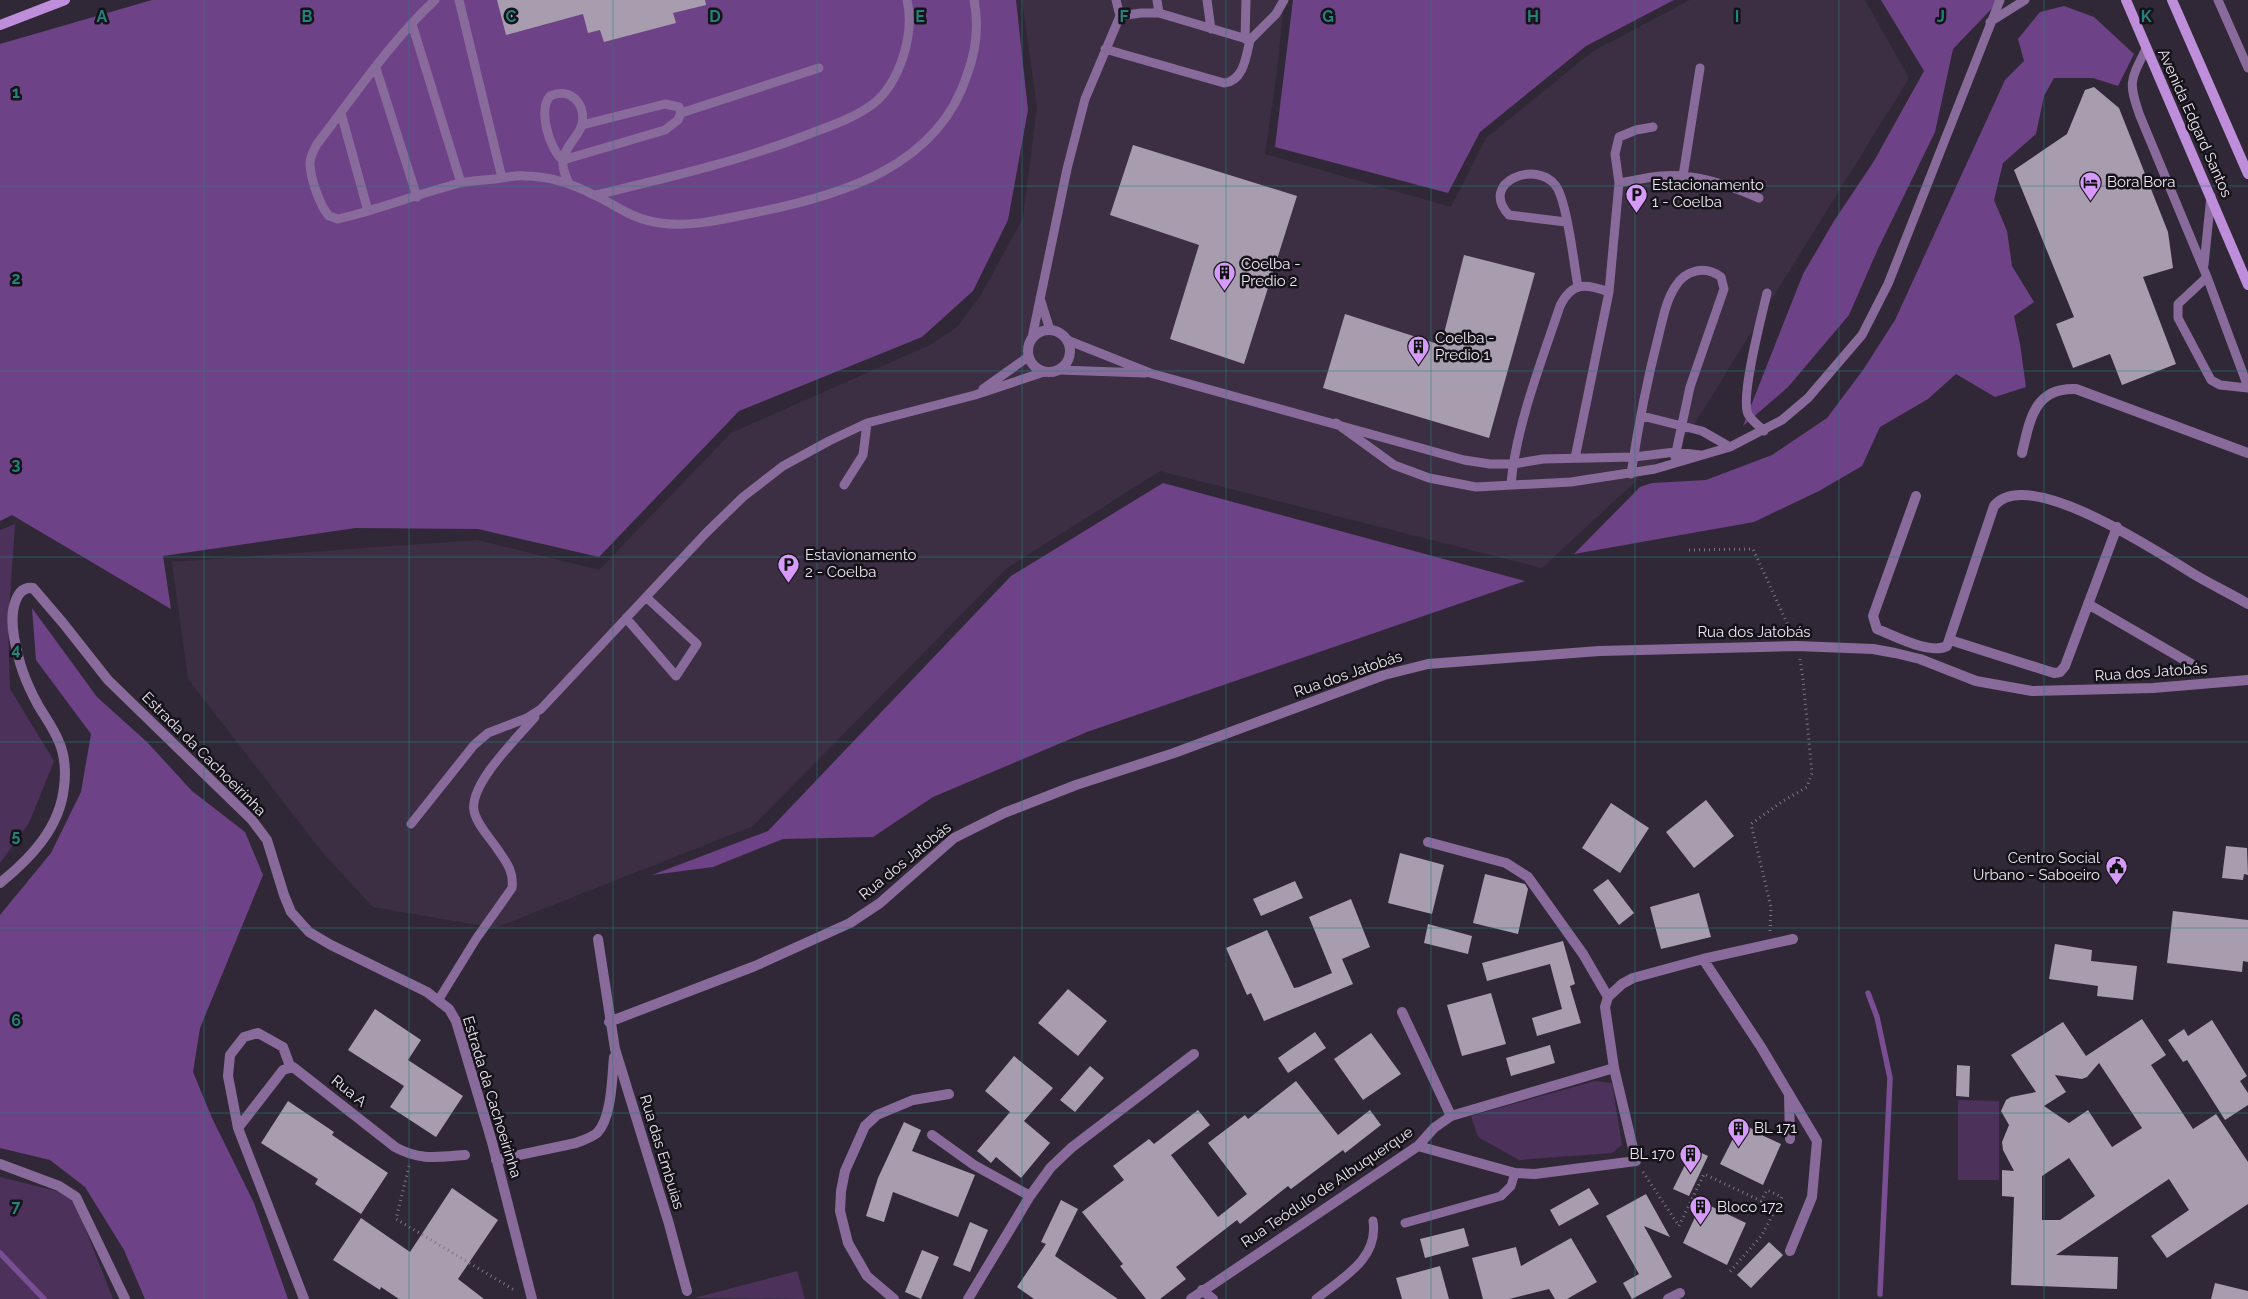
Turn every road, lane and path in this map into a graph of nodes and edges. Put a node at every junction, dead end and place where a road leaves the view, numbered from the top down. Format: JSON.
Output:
{"nodes":[{"id":1,"x":66,"y":0,"type":"edge"},
{"id":2,"x":435,"y":0,"type":"edge"},
{"id":3,"x":459,"y":0,"type":"edge"},
{"id":4,"x":907,"y":0,"type":"edge"},
{"id":5,"x":974,"y":0,"type":"edge"},
{"id":6,"x":1116,"y":0,"type":"edge"},
{"id":7,"x":1157,"y":0,"type":"edge"},
{"id":8,"x":1207,"y":0,"type":"edge"},
{"id":9,"x":1246,"y":0,"type":"edge"},
{"id":10,"x":1284,"y":0,"type":"edge"},
{"id":11,"x":2000,"y":0,"type":"edge"},
{"id":12,"x":2025,"y":0,"type":"edge"},
{"id":13,"x":2126,"y":0,"type":"edge"},
{"id":14,"x":2172,"y":0,"type":"edge"},
{"id":15,"x":2218,"y":0,"type":"edge"},
{"id":16,"x":1159,"y":13,"type":"junction"},
{"id":17,"x":1120,"y":16,"type":"junction"},
{"id":18,"x":1990,"y":22,"type":"junction"},
{"id":19,"x":412,"y":24,"type":"junction"},
{"id":20,"x":0,"y":25,"type":"edge"},
{"id":21,"x":1211,"y":29,"type":"junction"},
{"id":22,"x":1248,"y":39,"type":"junction"},
{"id":23,"x":1105,"y":49,"type":"junction"},
{"id":24,"x":2146,"y":49,"type":"junction"},
{"id":25,"x":376,"y":68,"type":"junction"},
{"id":26,"x":819,"y":68,"type":"dead end"},
{"id":27,"x":1700,"y":68,"type":"dead end"},
{"id":28,"x":2248,"y":68,"type":"edge"},
{"id":29,"x":341,"y":113,"type":"junction"},
{"id":30,"x":682,"y":113,"type":"junction"},
{"id":31,"x":582,"y":125,"type":"junction"},
{"id":32,"x":1653,"y":127,"type":"dead end"},
{"id":33,"x":563,"y":160,"type":"junction"},
{"id":34,"x":2248,"y":174,"type":"edge"},
{"id":35,"x":1683,"y":176,"type":"junction"},
{"id":36,"x":502,"y":178,"type":"junction"},
{"id":37,"x":461,"y":183,"type":"junction"},
{"id":38,"x":568,"y":184,"type":"junction"},
{"id":39,"x":1619,"y":184,"type":"junction"},
{"id":40,"x":596,"y":195,"type":"junction"},
{"id":41,"x":2211,"y":196,"type":"junction"},
{"id":42,"x":417,"y":197,"type":"junction"},
{"id":43,"x":1759,"y":198,"type":"dead end"},
{"id":44,"x":368,"y":211,"type":"junction"},
{"id":45,"x":1566,"y":222,"type":"junction"},
{"id":46,"x":2205,"y":272,"type":"junction"},
{"id":47,"x":2248,"y":285,"type":"edge"},
{"id":48,"x":1578,"y":287,"type":"junction"},
{"id":49,"x":1609,"y":292,"type":"junction"},
{"id":50,"x":1767,"y":294,"type":"dead end"},
{"id":51,"x":1040,"y":295,"type":"junction"},
{"id":52,"x":1050,"y":330,"type":"junction"},
{"id":53,"x":1032,"y":338,"type":"junction"},
{"id":54,"x":1066,"y":340,"type":"junction"},
{"id":55,"x":1028,"y":357,"type":"junction"},
{"id":56,"x":1059,"y":370,"type":"junction"},
{"id":57,"x":1044,"y":372,"type":"junction"},
{"id":58,"x":1150,"y":373,"type":"junction"},
{"id":59,"x":2248,"y":388,"type":"edge"},
{"id":60,"x":975,"y":394,"type":"junction"},
{"id":61,"x":1642,"y":416,"type":"junction"},
{"id":62,"x":867,"y":423,"type":"junction"},
{"id":63,"x":1336,"y":423,"type":"junction"},
{"id":64,"x":1680,"y":424,"type":"junction"},
{"id":65,"x":1764,"y":430,"type":"junction"},
{"id":66,"x":1730,"y":448,"type":"junction"},
{"id":67,"x":1675,"y":452,"type":"junction"},
{"id":68,"x":2022,"y":453,"type":"dead end"},
{"id":69,"x":2248,"y":453,"type":"edge"},
{"id":70,"x":1702,"y":456,"type":"junction"},
{"id":71,"x":1634,"y":457,"type":"junction"},
{"id":72,"x":1575,"y":458,"type":"junction"},
{"id":73,"x":1512,"y":464,"type":"junction"},
{"id":74,"x":1675,"y":464,"type":"junction"},
{"id":75,"x":1631,"y":474,"type":"junction"},
{"id":76,"x":844,"y":485,"type":"dead end"},
{"id":77,"x":1511,"y":485,"type":"junction"},
{"id":78,"x":1916,"y":496,"type":"dead end"},
{"id":79,"x":2116,"y":526,"type":"junction"},
{"id":80,"x":1689,"y":550,"type":"dead end"},
{"id":81,"x":646,"y":597,"type":"junction"},
{"id":82,"x":2088,"y":604,"type":"junction"},
{"id":83,"x":2248,"y":604,"type":"edge"},
{"id":84,"x":626,"y":618,"type":"junction"},
{"id":85,"x":1950,"y":640,"type":"junction"},
{"id":86,"x":1797,"y":646,"type":"junction"},
{"id":87,"x":2195,"y":666,"type":"dead end"},
{"id":88,"x":2248,"y":680,"type":"edge"},
{"id":89,"x":541,"y":709,"type":"junction"},
{"id":90,"x":411,"y":824,"type":"dead end"},
{"id":91,"x":1428,"y":842,"type":"dead end"},
{"id":92,"x":0,"y":883,"type":"edge"},
{"id":93,"x":1793,"y":939,"type":"dead end"},
{"id":94,"x":598,"y":940,"type":"dead end"},
{"id":95,"x":1769,"y":944,"type":"junction"},
{"id":96,"x":1703,"y":960,"type":"junction"},
{"id":97,"x":1608,"y":997,"type":"junction"},
{"id":98,"x":439,"y":999,"type":"junction"},
{"id":99,"x":1402,"y":1012,"type":"dead end"},
{"id":100,"x":609,"y":1022,"type":"junction"},
{"id":101,"x":615,"y":1049,"type":"junction"},
{"id":102,"x":1194,"y":1054,"type":"dead end"},
{"id":103,"x":290,"y":1066,"type":"junction"},
{"id":104,"x":1614,"y":1068,"type":"junction"},
{"id":105,"x":949,"y":1094,"type":"dead end"},
{"id":106,"x":1788,"y":1094,"type":"junction"},
{"id":107,"x":1451,"y":1116,"type":"junction"},
{"id":108,"x":238,"y":1128,"type":"junction"},
{"id":109,"x":932,"y":1135,"type":"dead end"},
{"id":110,"x":1790,"y":1138,"type":"dead end"},
{"id":111,"x":1418,"y":1146,"type":"junction"},
{"id":112,"x":466,"y":1154,"type":"dead end"},
{"id":113,"x":412,"y":1155,"type":"junction"},
{"id":114,"x":496,"y":1160,"type":"junction"},
{"id":115,"x":1636,"y":1161,"type":"junction"},
{"id":116,"x":0,"y":1164,"type":"edge"},
{"id":117,"x":1515,"y":1173,"type":"junction"},
{"id":118,"x":1030,"y":1196,"type":"junction"},
{"id":119,"x":1373,"y":1221,"type":"dead end"},
{"id":120,"x":1405,"y":1223,"type":"dead end"},
{"id":121,"x":1790,"y":1251,"type":"dead end"},
{"id":122,"x":1728,"y":1274,"type":"dead end"},
{"id":123,"x":1202,"y":1290,"type":"junction"},
{"id":124,"x":687,"y":1291,"type":"dead end"},
{"id":125,"x":521,"y":1294,"type":"dead end"},
{"id":126,"x":1680,"y":1294,"type":"dead end"},
{"id":127,"x":972,"y":1297,"type":"edge"},
{"id":128,"x":125,"y":1299,"type":"edge"},
{"id":129,"x":304,"y":1299,"type":"edge"},
{"id":130,"x":532,"y":1299,"type":"edge"},
{"id":131,"x":894,"y":1299,"type":"edge"},
{"id":132,"x":1191,"y":1299,"type":"edge"},
{"id":133,"x":1213,"y":1299,"type":"edge"},
{"id":134,"x":1316,"y":1299,"type":"edge"},
{"id":135,"x":1668,"y":1299,"type":"edge"}],
"edges":[{"from":1,"to":20,"type":"main road"},
{"from":2,"to":19,"type":"lane"},
{"from":3,"to":36,"type":"lane"},
{"from":4,"to":40,"type":"lane"},
{"from":5,"to":40,"type":"lane"},
{"from":6,"to":17,"type":"lane"},
{"from":7,"to":16,"type":"lane"},
{"from":8,"to":21,"type":"lane"},
{"from":9,"to":22,"type":"lane"},
{"from":10,"to":22,"type":"lane"},
{"from":11,"to":18,"type":"lane"},
{"from":12,"to":18,"type":"lane"},
{"from":13,"to":24,"type":"main road","name":"Avenida Edgard Santos"},
{"from":14,"to":34,"type":"main road","name":"Avenida Edgard Santos"},
{"from":15,"to":28,"type":"lane"},
{"from":16,"to":17,"type":"lane"},
{"from":16,"to":21,"type":"lane"},
{"from":17,"to":23,"type":"lane"},
{"from":18,"to":65,"type":"lane"},
{"from":19,"to":25,"type":"lane"},
{"from":19,"to":37,"type":"lane"},
{"from":21,"to":22,"type":"lane"},
{"from":22,"to":23,"type":"lane"},
{"from":23,"to":51,"type":"lane"},
{"from":24,"to":41,"type":"main road","name":"Avenida Edgard Santos"},
{"from":24,"to":46,"type":"lane"},
{"from":25,"to":29,"type":"lane"},
{"from":25,"to":42,"type":"lane"},
{"from":26,"to":30,"type":"lane"},
{"from":27,"to":35,"type":"lane"},
{"from":29,"to":44,"type":"lane"},
{"from":29,"to":44,"type":"lane"},
{"from":30,"to":31,"type":"lane"},
{"from":30,"to":33,"type":"lane"},
{"from":31,"to":33,"type":"lane"},
{"from":31,"to":33,"type":"lane"},
{"from":32,"to":39,"type":"lane"},
{"from":33,"to":38,"type":"lane"},
{"from":35,"to":39,"type":"lane"},
{"from":35,"to":43,"type":"lane"},
{"from":36,"to":37,"type":"lane"},
{"from":36,"to":38,"type":"lane"},
{"from":37,"to":42,"type":"lane"},
{"from":38,"to":40,"type":"lane"},
{"from":39,"to":49,"type":"lane"},
{"from":41,"to":46,"type":"lane"},
{"from":41,"to":47,"type":"main road","name":"Avenida Edgard Santos"},
{"from":42,"to":44,"type":"lane"},
{"from":45,"to":45,"type":"lane"},
{"from":45,"to":48,"type":"lane"},
{"from":46,"to":59,"type":"lane"},
{"from":46,"to":59,"type":"lane"},
{"from":48,"to":49,"type":"lane"},
{"from":48,"to":73,"type":"lane"},
{"from":49,"to":72,"type":"lane"},
{"from":50,"to":65,"type":"lane"},
{"from":51,"to":52,"type":"lane"},
{"from":51,"to":53,"type":"lane"},
{"from":52,"to":53,"type":"street"},
{"from":52,"to":54,"type":"street"},
{"from":53,"to":55,"type":"street"},
{"from":54,"to":56,"type":"street"},
{"from":54,"to":58,"type":"lane"},
{"from":55,"to":57,"type":"street"},
{"from":55,"to":60,"type":"lane"},
{"from":56,"to":57,"type":"street"},
{"from":56,"to":58,"type":"lane"},
{"from":57,"to":60,"type":"lane"},
{"from":58,"to":63,"type":"lane"},
{"from":60,"to":62,"type":"lane"},
{"from":61,"to":64,"type":"lane"},
{"from":61,"to":64,"type":"lane"},
{"from":61,"to":71,"type":"lane"},
{"from":62,"to":76,"type":"lane"},
{"from":62,"to":81,"type":"lane"},
{"from":63,"to":73,"type":"lane"},
{"from":63,"to":77,"type":"lane"},
{"from":64,"to":66,"type":"lane"},
{"from":64,"to":67,"type":"lane"},
{"from":65,"to":66,"type":"lane"},
{"from":66,"to":70,"type":"lane"},
{"from":67,"to":70,"type":"lane"},
{"from":67,"to":71,"type":"lane"},
{"from":67,"to":74,"type":"lane"},
{"from":68,"to":69,"type":"street"},
{"from":70,"to":74,"type":"lane"},
{"from":71,"to":72,"type":"lane"},
{"from":71,"to":75,"type":"lane"},
{"from":72,"to":73,"type":"lane"},
{"from":73,"to":77,"type":"lane"},
{"from":74,"to":75,"type":"lane"},
{"from":75,"to":77,"type":"lane"},
{"from":78,"to":85,"type":"street"},
{"from":79,"to":82,"type":"street"},
{"from":79,"to":83,"type":"street"},
{"from":79,"to":85,"type":"street"},
{"from":80,"to":86,"type":"path"},
{"from":81,"to":84,"type":"lane"},
{"from":81,"to":84,"type":"lane"},
{"from":82,"to":85,"type":"street"},
{"from":82,"to":87,"type":"street"},
{"from":84,"to":89,"type":"lane"},
{"from":86,"to":88,"type":"street","name":"Rua dos Jatobás"},
{"from":86,"to":95,"type":"path"},
{"from":86,"to":100,"type":"street","name":"Rua dos Jatobás"},
{"from":89,"to":90,"type":"lane"},
{"from":89,"to":98,"type":"lane"},
{"from":91,"to":97,"type":"street"},
{"from":92,"to":98,"type":"street","name":"Estrada da Cachoeirinha"},
{"from":93,"to":95,"type":"street"},
{"from":94,"to":100,"type":"street"},
{"from":95,"to":96,"type":"street"},
{"from":96,"to":97,"type":"street"},
{"from":96,"to":106,"type":"street"},
{"from":97,"to":104,"type":"street"},
{"from":98,"to":114,"type":"street","name":"Estrada da Cachoeirinha"},
{"from":99,"to":107,"type":"street"},
{"from":100,"to":101,"type":"street","name":"Rua das Embuias"},
{"from":101,"to":114,"type":"street"},
{"from":101,"to":124,"type":"street","name":"Rua das Embuias"},
{"from":102,"to":118,"type":"street"},
{"from":103,"to":108,"type":"street"},
{"from":103,"to":108,"type":"street"},
{"from":103,"to":113,"type":"street","name":"Rua A"},
{"from":104,"to":107,"type":"street","name":"Rua Teódulo de Albuquerque"},
{"from":104,"to":115,"type":"street"},
{"from":105,"to":131,"type":"street"},
{"from":106,"to":110,"type":"street"},
{"from":106,"to":121,"type":"street"},
{"from":107,"to":111,"type":"street","name":"Rua Teódulo de Albuquerque"},
{"from":108,"to":129,"type":"street"},
{"from":109,"to":118,"type":"street"},
{"from":111,"to":117,"type":"street"},
{"from":111,"to":123,"type":"street","name":"Rua Teódulo de Albuquerque"},
{"from":112,"to":113,"type":"street","name":"Rua A"},
{"from":113,"to":125,"type":"path"},
{"from":114,"to":130,"type":"street","name":"Estrada da Cachoeirinha"},
{"from":115,"to":117,"type":"street"},
{"from":115,"to":122,"type":"path"},
{"from":116,"to":128,"type":"street"},
{"from":117,"to":120,"type":"lane"},
{"from":118,"to":127,"type":"street"},
{"from":119,"to":134,"type":"lane"},
{"from":123,"to":132,"type":"street","name":"Rua Teódulo de Albuquerque"},
{"from":123,"to":133,"type":"street"},
{"from":126,"to":135,"type":"street"}]}
